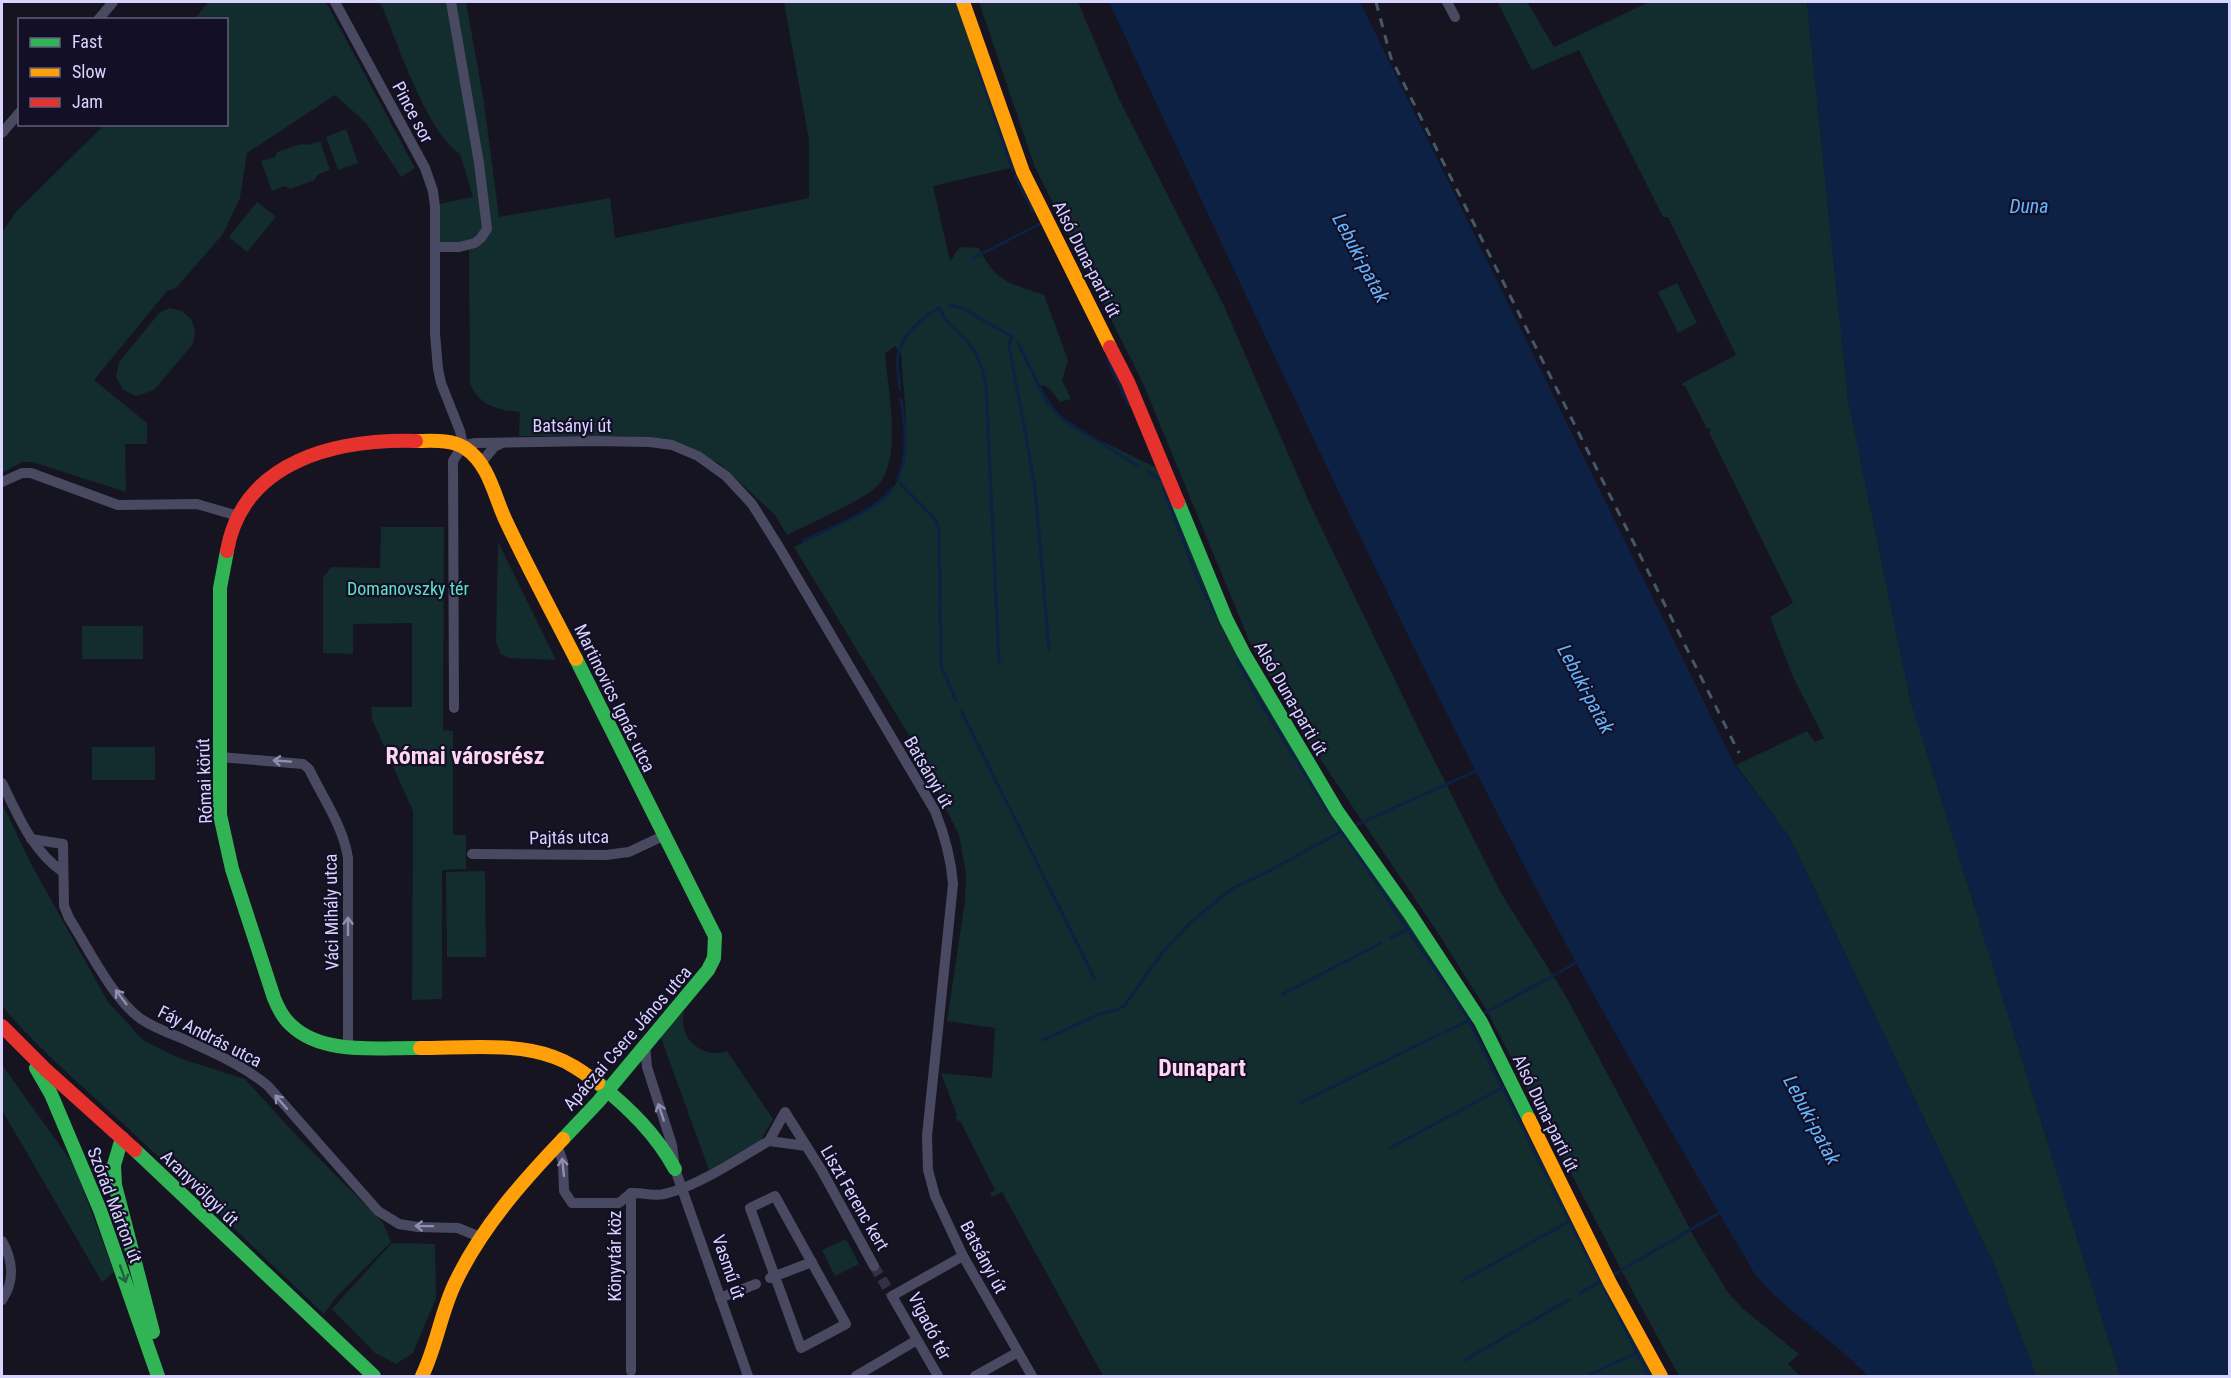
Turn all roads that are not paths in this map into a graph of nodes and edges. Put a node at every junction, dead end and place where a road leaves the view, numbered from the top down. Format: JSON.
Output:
{"nodes":[{"id":1,"x":113,"y":2,"type":"edge"},
{"id":2,"x":335,"y":2,"type":"edge"},
{"id":3,"x":451,"y":2,"type":"edge"},
{"id":4,"x":963,"y":2,"type":"edge"},
{"id":5,"x":1448,"y":2,"type":"edge"},
{"id":6,"x":1455,"y":17,"type":"dead end"},
{"id":7,"x":100,"y":18,"type":"edge"},
{"id":8,"x":18,"y":114,"type":"edge"},
{"id":9,"x":2,"y":134,"type":"edge"},
{"id":10,"x":436,"y":247,"type":"junction"},
{"id":11,"x":502,"y":442,"type":"junction"},
{"id":12,"x":463,"y":445,"type":"junction"},
{"id":13,"x":481,"y":463,"type":"junction"},
{"id":14,"x":2,"y":482,"type":"edge"},
{"id":15,"x":238,"y":516,"type":"junction"},
{"id":16,"x":454,"y":708,"type":"dead end"},
{"id":17,"x":220,"y":757,"type":"junction"},
{"id":18,"x":2,"y":783,"type":"edge"},
{"id":19,"x":663,"y":836,"type":"junction"},
{"id":20,"x":31,"y":839,"type":"junction"},
{"id":21,"x":472,"y":854,"type":"dead end"},
{"id":22,"x":63,"y":872,"type":"junction"},
{"id":23,"x":716,"y":948,"type":"joint"},
{"id":24,"x":2,"y":1026,"type":"edge"},
{"id":25,"x":645,"y":1045,"type":"junction"},
{"id":26,"x":348,"y":1047,"type":"junction"},
{"id":27,"x":25,"y":1052,"type":"junction"},
{"id":28,"x":606,"y":1092,"type":"junction"},
{"id":29,"x":122,"y":1138,"type":"junction"},
{"id":30,"x":769,"y":1141,"type":"junction"},
{"id":31,"x":557,"y":1145,"type":"junction"},
{"id":32,"x":806,"y":1146,"type":"junction"},
{"id":33,"x":675,"y":1169,"type":"junction"},
{"id":34,"x":681,"y":1189,"type":"junction"},
{"id":35,"x":631,"y":1193,"type":"junction"},
{"id":36,"x":480,"y":1237,"type":"junction"},
{"id":37,"x":2,"y":1240,"type":"edge"},
{"id":38,"x":963,"y":1256,"type":"junction"},
{"id":39,"x":812,"y":1262,"type":"junction"},
{"id":40,"x":874,"y":1266,"type":"tunnel mouth"},
{"id":41,"x":772,"y":1277,"type":"junction"},
{"id":42,"x":756,"y":1284,"type":"dead end"},
{"id":43,"x":720,"y":1298,"type":"junction"},
{"id":44,"x":2,"y":1300,"type":"edge"},
{"id":45,"x":917,"y":1341,"type":"junction"},
{"id":46,"x":1018,"y":1352,"type":"junction"},
{"id":47,"x":631,"y":1371,"type":"dead end"},
{"id":48,"x":158,"y":1377,"type":"edge"},
{"id":49,"x":164,"y":1377,"type":"edge"},
{"id":50,"x":374,"y":1377,"type":"edge"},
{"id":51,"x":423,"y":1377,"type":"edge"},
{"id":52,"x":748,"y":1377,"type":"edge"},
{"id":53,"x":856,"y":1377,"type":"edge"},
{"id":54,"x":938,"y":1377,"type":"edge"},
{"id":55,"x":975,"y":1377,"type":"edge"},
{"id":56,"x":1032,"y":1377,"type":"edge"},
{"id":57,"x":1661,"y":1377,"type":"edge"}],
"edges":[{"from":1,"to":7,"type":"street"},
{"from":2,"to":10,"type":"street","name":"Pince sor"},
{"from":3,"to":10,"type":"street"},
{"from":4,"to":57,"type":"street","name":"Alsó Duna-parti út"},
{"from":5,"to":6,"type":"street"},
{"from":8,"to":9,"type":"street"},
{"from":10,"to":12,"type":"street","name":"Martinovics Ignác utca"},
{"from":11,"to":12,"type":"street","name":"Batsányi út"},
{"from":11,"to":13,"type":"street"},
{"from":11,"to":38,"type":"street","name":"Batsányi út"},
{"from":12,"to":13,"type":"street","name":"Martinovics Ignác utca"},
{"from":12,"to":15,"type":"street","name":"Római körút"},
{"from":12,"to":16,"type":"street"},
{"from":13,"to":19,"type":"street","name":"Martinovics Ignác utca"},
{"from":14,"to":15,"type":"street"},
{"from":15,"to":17,"type":"street","name":"Római körút"},
{"from":17,"to":26,"type":"street","name":"Római körút"},
{"from":26,"to":17,"type":"street","name":"Váci Mihály utca","one_way":true},
{"from":18,"to":20,"type":"street"},
{"from":19,"to":21,"type":"street","name":"Pajtás utca"},
{"from":19,"to":23,"type":"street","name":"Martinovics Ignác utca"},
{"from":20,"to":22,"type":"street"},
{"from":20,"to":22,"type":"street","name":"Fáy András utca"},
{"from":36,"to":22,"type":"street","name":"Fáy András utca","one_way":true},
{"from":23,"to":25,"type":"street","name":"Apáczai Csere János utca"},
{"from":24,"to":27,"type":"street","name":"Aranyvölgyi út"},
{"from":25,"to":28,"type":"street","name":"Apáczai Csere János utca"},
{"from":33,"to":25,"type":"street","name":"Vasmű út","one_way":true},
{"from":26,"to":28,"type":"street","name":"Római körút"},
{"from":27,"to":29,"type":"street","name":"Aranyvölgyi út"},
{"from":27,"to":48,"type":"street","name":"Szórád Márton út","one_way":true},
{"from":28,"to":31,"type":"street","name":"Apáczai Csere János utca"},
{"from":28,"to":33,"type":"street","name":"Vasmű út"},
{"from":29,"to":49,"type":"street","name":"Szórád Márton út"},
{"from":29,"to":50,"type":"street","name":"Aranyvölgyi út"},
{"from":30,"to":32,"type":"street","name":"Liszt Ferenc kert"},
{"from":30,"to":32,"type":"street","name":"Liszt Ferenc kert"},
{"from":30,"to":34,"type":"street"},
{"from":35,"to":31,"type":"street","one_way":true},
{"from":31,"to":36,"type":"street","name":"Apáczai Csere János utca"},
{"from":32,"to":40,"type":"street","name":"Liszt Ferenc kert"},
{"from":33,"to":34,"type":"street","name":"Vasmű út"},
{"from":34,"to":35,"type":"street","name":"Könyvtár köz"},
{"from":34,"to":43,"type":"street","name":"Vasmű út"},
{"from":35,"to":47,"type":"street","name":"Könyvtár köz"},
{"from":36,"to":51,"type":"street","name":"Apáczai Csere János utca"},
{"from":37,"to":44,"type":"street"},
{"from":38,"to":45,"type":"street","name":"Vigadó tér"},
{"from":38,"to":46,"type":"street","name":"Batsányi út"},
{"from":39,"to":41,"type":"street"},
{"from":39,"to":41,"type":"street"},
{"from":39,"to":41,"type":"street"},
{"from":42,"to":43,"type":"street"},
{"from":43,"to":52,"type":"street","name":"Vasmű út"},
{"from":45,"to":53,"type":"street"},
{"from":45,"to":54,"type":"street","name":"Vigadó tér"},
{"from":46,"to":55,"type":"street"},
{"from":46,"to":56,"type":"street","name":"Batsányi út"}]}
